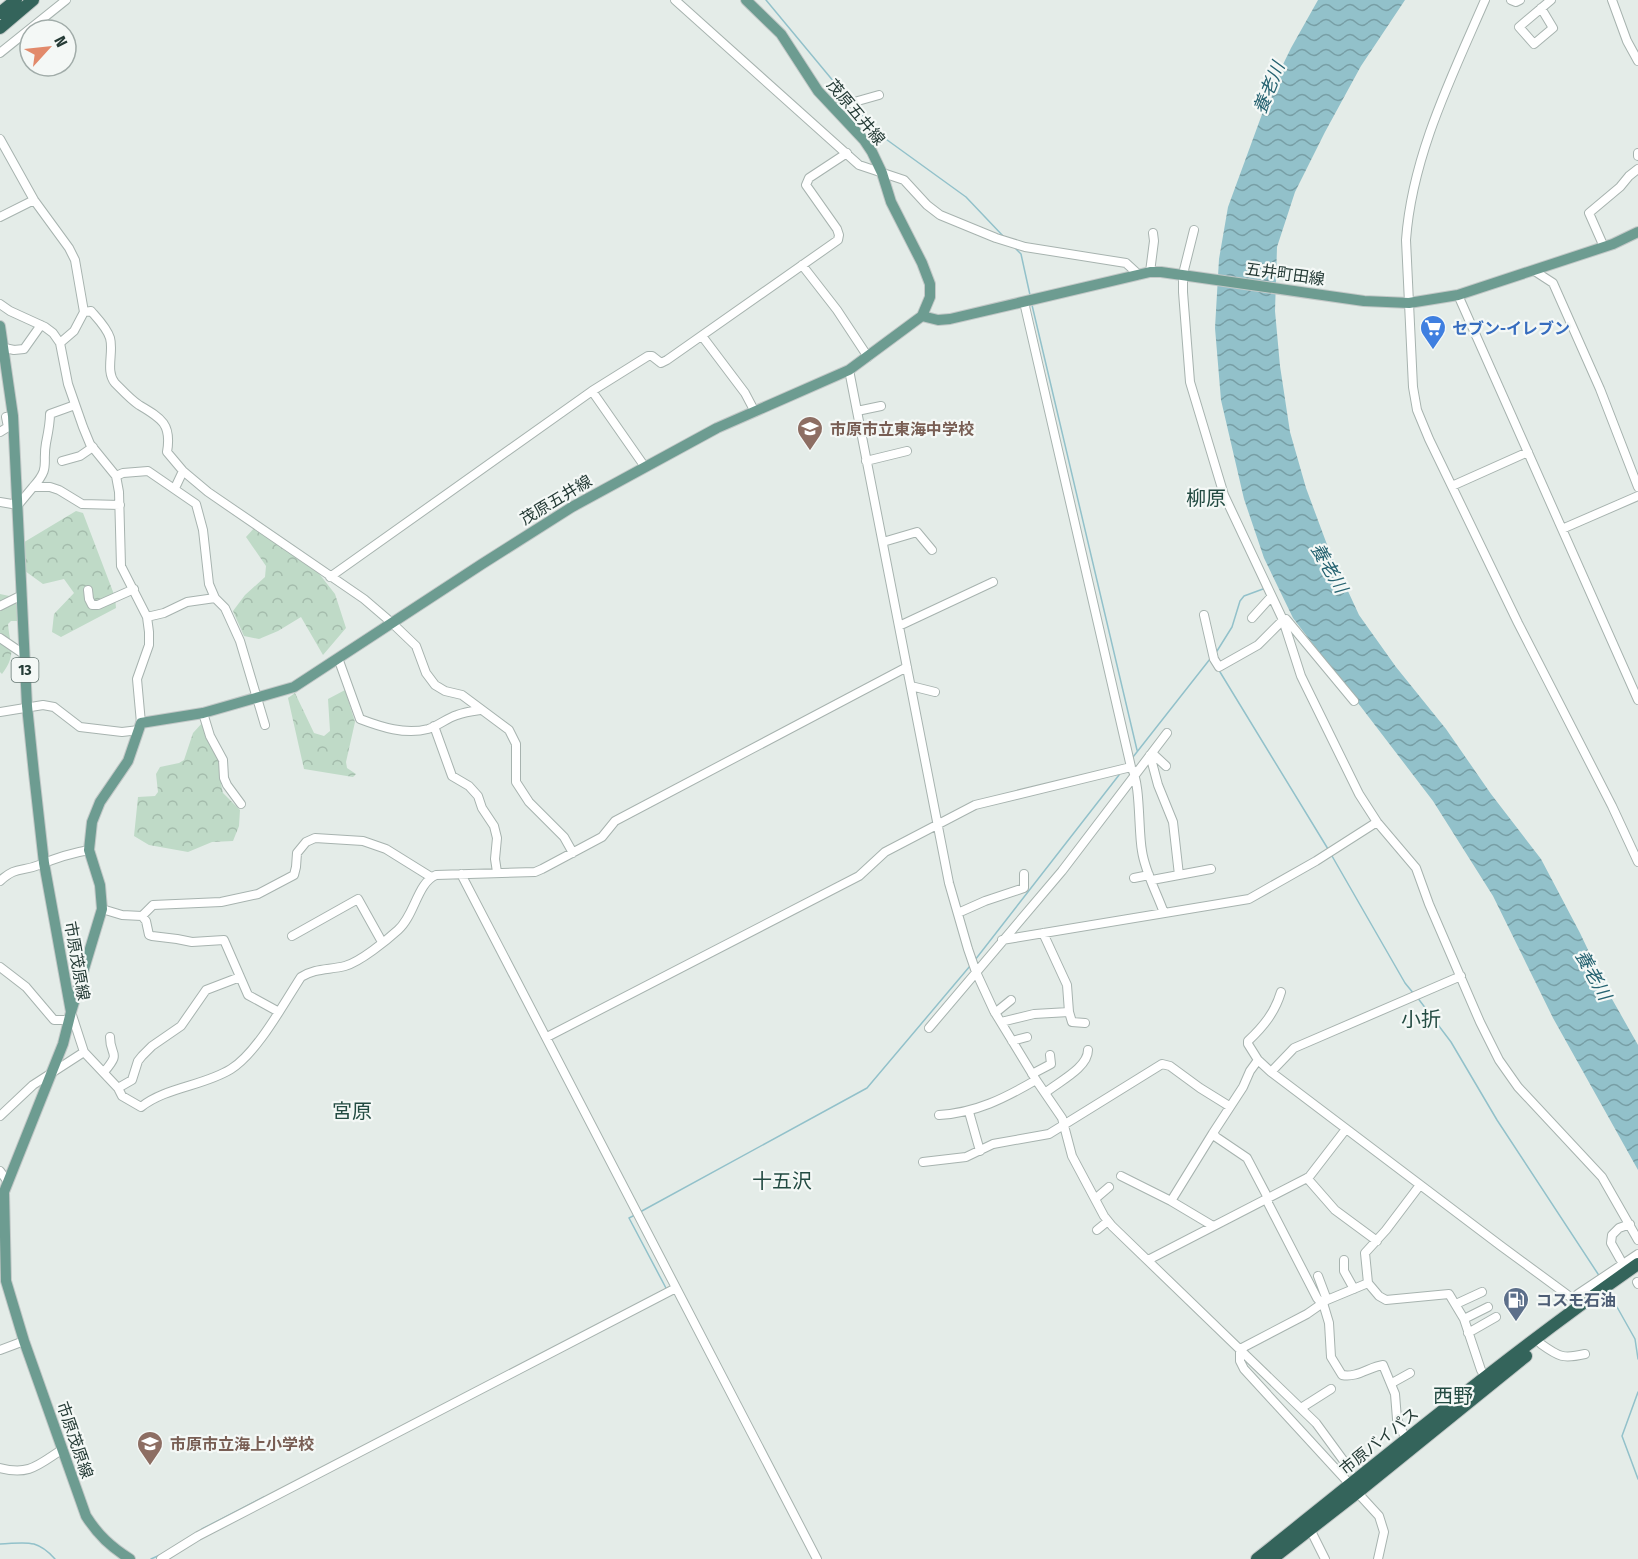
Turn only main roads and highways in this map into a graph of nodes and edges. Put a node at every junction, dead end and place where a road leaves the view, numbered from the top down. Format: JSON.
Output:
{"nodes":[{"id":1,"x":16,"y":0,"type":"edge"},
{"id":2,"x":33,"y":0,"type":"edge"},
{"id":3,"x":746,"y":0,"type":"edge"},
{"id":4,"x":0,"y":14,"type":"edge"},
{"id":5,"x":0,"y":28,"type":"edge"},
{"id":6,"x":1638,"y":232,"type":"edge"},
{"id":7,"x":922,"y":316,"type":"junction"},
{"id":8,"x":0,"y":326,"type":"edge"},
{"id":9,"x":2,"y":347,"type":"edge"},
{"id":10,"x":71,"y":1016,"type":"junction"},
{"id":11,"x":2,"y":1238,"type":"edge"},
{"id":12,"x":1638,"y":1264,"type":"edge"},
{"id":13,"x":1638,"y":1280,"type":"edge"},
{"id":14,"x":1355,"y":1488,"type":"junction"},
{"id":15,"x":130,"y":1559,"type":"edge"},
{"id":16,"x":1257,"y":1559,"type":"edge"},
{"id":17,"x":1272,"y":1559,"type":"edge"}],
"edges":[{"from":1,"to":4,"type":"highway"},
{"from":2,"to":5,"type":"highway"},
{"from":3,"to":7,"type":"main road","name":"茂原五井線"},
{"from":6,"to":7,"type":"main road","name":"五井町田線"},
{"from":7,"to":10,"type":"main road","name":"茂原五井線"},
{"from":8,"to":9,"type":"main road","name":"市原茂原線","number":"13"},
{"from":9,"to":10,"type":"main road","name":"市原茂原線","number":"13"},
{"from":10,"to":11,"type":"main road","name":"市原茂原線"},
{"from":11,"to":15,"type":"main road","name":"市原茂原線"},
{"from":12,"to":14,"type":"highway","name":"市原バイパス"},
{"from":13,"to":14,"type":"highway","name":"市原バイパス"},
{"from":14,"to":16,"type":"highway","name":"市原バイパス"},
{"from":14,"to":17,"type":"highway","name":"市原バイパス"}]}
